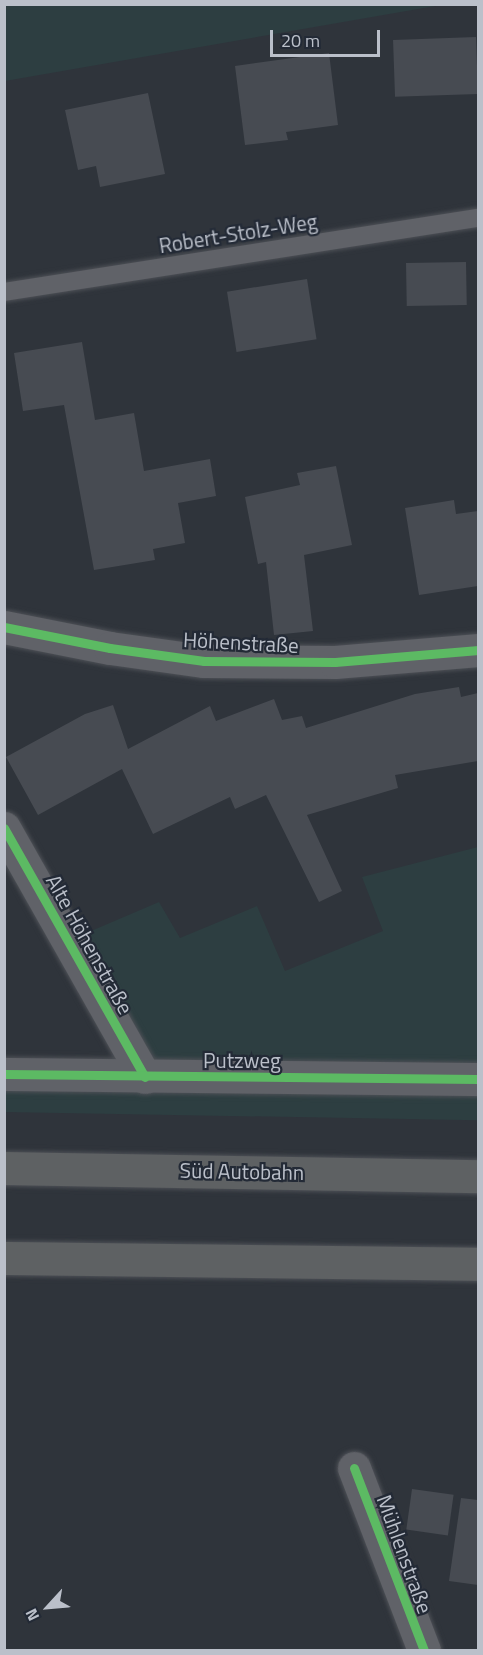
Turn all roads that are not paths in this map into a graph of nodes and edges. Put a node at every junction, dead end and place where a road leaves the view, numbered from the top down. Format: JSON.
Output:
{"nodes":[{"id":1,"x":478,"y":218,"type":"edge"},
{"id":2,"x":4,"y":292,"type":"edge"},
{"id":3,"x":4,"y":627,"type":"edge"},
{"id":4,"x":478,"y":650,"type":"edge"},
{"id":5,"x":4,"y":828,"type":"edge"},
{"id":6,"x":4,"y":1074,"type":"edge"},
{"id":7,"x":145,"y":1077,"type":"junction"},
{"id":8,"x":478,"y":1079,"type":"edge"},
{"id":9,"x":4,"y":1168,"type":"edge"},
{"id":10,"x":478,"y":1176,"type":"edge"},
{"id":11,"x":4,"y":1258,"type":"edge"},
{"id":12,"x":478,"y":1264,"type":"edge"},
{"id":13,"x":354,"y":1468,"type":"dead end"},
{"id":14,"x":424,"y":1650,"type":"edge"}],
"edges":[{"from":1,"to":2,"type":"lane","name":"Robert-Stolz-Weg"},
{"from":3,"to":4,"type":"street","name":"Höhenstraße"},
{"from":5,"to":7,"type":"street","name":"Alte Höhenstraße"},
{"from":6,"to":7,"type":"street","name":"Putzweg"},
{"from":7,"to":8,"type":"street","name":"Putzweg"},
{"from":9,"to":10,"type":"highway","name":"Süd Autobahn"},
{"from":11,"to":12,"type":"highway"},
{"from":13,"to":14,"type":"street","name":"Mühlenstraße"}]}
